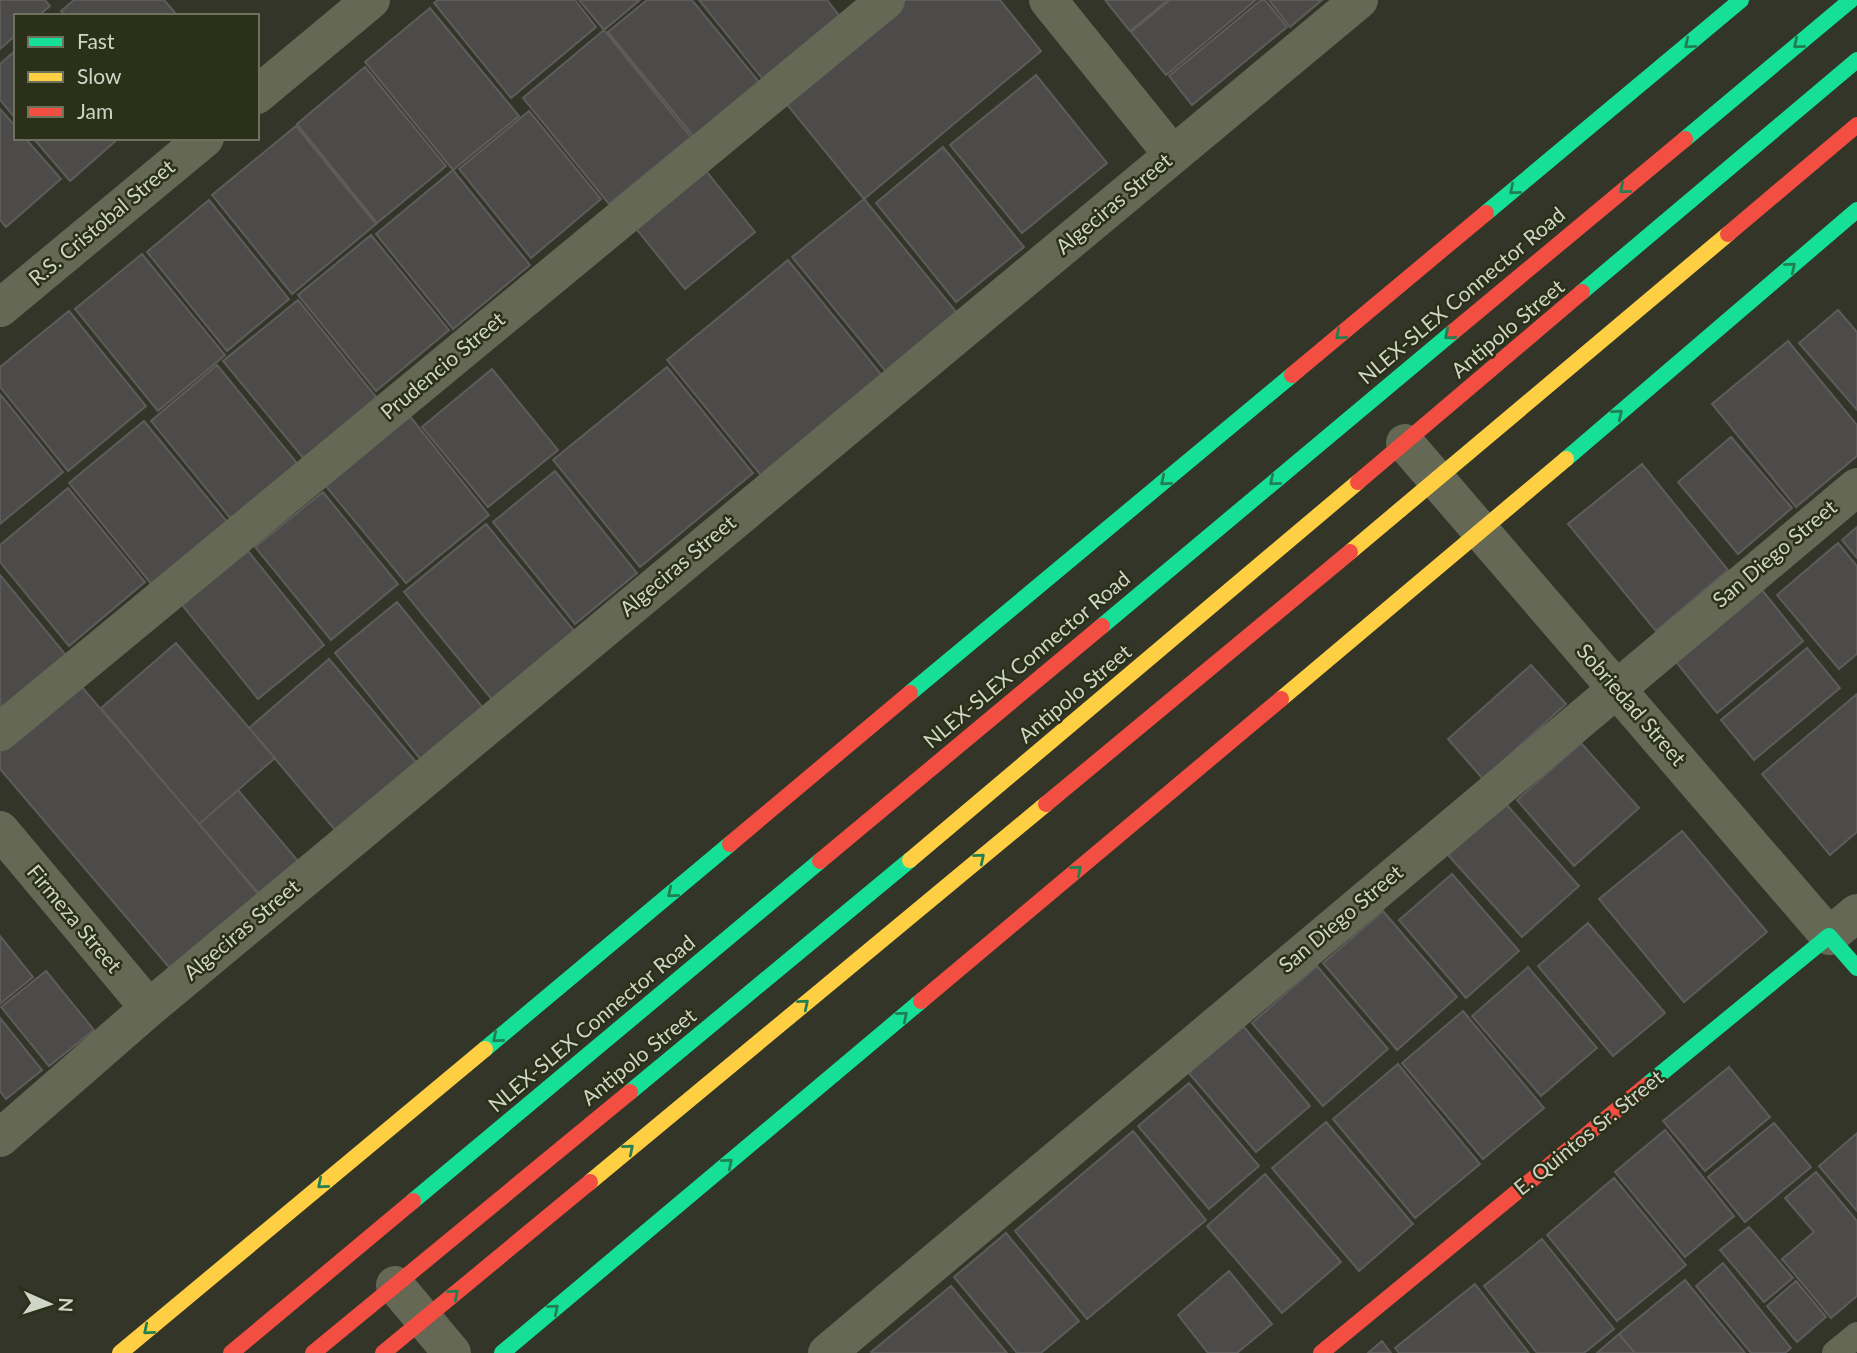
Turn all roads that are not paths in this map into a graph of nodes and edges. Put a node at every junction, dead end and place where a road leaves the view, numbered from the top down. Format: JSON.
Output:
{"nodes":[{"id":1,"x":371,"y":0,"type":"edge"},
{"id":2,"x":886,"y":0,"type":"edge"},
{"id":3,"x":1048,"y":0,"type":"edge"},
{"id":4,"x":1359,"y":0,"type":"edge"},
{"id":5,"x":1741,"y":0,"type":"edge"},
{"id":6,"x":1851,"y":0,"type":"edge"},
{"id":7,"x":1857,"y":60,"type":"edge"},
{"id":8,"x":259,"y":93,"type":"edge"},
{"id":9,"x":1857,"y":125,"type":"edge"},
{"id":10,"x":203,"y":140,"type":"edge"},
{"id":11,"x":1173,"y":155,"type":"junction"},
{"id":12,"x":1857,"y":210,"type":"edge"},
{"id":13,"x":0,"y":308,"type":"edge"},
{"id":14,"x":1405,"y":443,"type":"junction"},
{"id":15,"x":1857,"y":487,"type":"edge"},
{"id":16,"x":1616,"y":687,"type":"junction"},
{"id":17,"x":0,"y":732,"type":"edge"},
{"id":18,"x":0,"y":830,"type":"edge"},
{"id":19,"x":1843,"y":924,"type":"edge"},
{"id":20,"x":1857,"y":968,"type":"edge"},
{"id":21,"x":149,"y":1008,"type":"junction"},
{"id":22,"x":0,"y":1138,"type":"edge"},
{"id":23,"x":395,"y":1285,"type":"junction"},
{"id":24,"x":1857,"y":1335,"type":"edge"},
{"id":25,"x":120,"y":1353,"type":"edge"},
{"id":26,"x":231,"y":1353,"type":"edge"},
{"id":27,"x":313,"y":1353,"type":"edge"},
{"id":28,"x":383,"y":1353,"type":"edge"},
{"id":29,"x":452,"y":1353,"type":"edge"},
{"id":30,"x":502,"y":1353,"type":"edge"},
{"id":31,"x":827,"y":1353,"type":"edge"},
{"id":32,"x":1321,"y":1353,"type":"edge"},
{"id":33,"x":1835,"y":1353,"type":"edge"}],
"edges":[{"from":1,"to":8,"type":"street"},
{"from":2,"to":17,"type":"street","name":"Prudencio Street"},
{"from":3,"to":11,"type":"street"},
{"from":4,"to":11,"type":"street","name":"Algeciras Street"},
{"from":5,"to":25,"type":"main road","one_way":true},
{"from":6,"to":26,"type":"main road","name":"NLEX-SLEX Connector Road","one_way":true},
{"from":7,"to":14,"type":"main road","name":"Antipolo Street"},
{"from":28,"to":9,"type":"main road","one_way":true,"bridge":true},
{"from":10,"to":13,"type":"street","name":"R.S. Cristobal Street"},
{"from":11,"to":21,"type":"street","name":"Algeciras Street"},
{"from":30,"to":12,"type":"main road","one_way":true,"bridge":true},
{"from":14,"to":16,"type":"street","name":"Sobriedad Street"},
{"from":14,"to":23,"type":"main road","name":"Antipolo Street"},
{"from":15,"to":16,"type":"street","name":"San Diego Street"},
{"from":16,"to":19,"type":"street","name":"Sobriedad Street"},
{"from":16,"to":31,"type":"street","name":"San Diego Street"},
{"from":18,"to":21,"type":"street","name":"Firmeza Street"},
{"from":19,"to":20,"type":"main road","name":"Sobriedad Street"},
{"from":19,"to":32,"type":"main road","name":"E. Quintos Sr. Street"},
{"from":21,"to":22,"type":"street","name":"Algeciras Street"},
{"from":23,"to":27,"type":"main road","name":"Antipolo Street"},
{"from":23,"to":29,"type":"street"},
{"from":24,"to":33,"type":"lane"}]}
